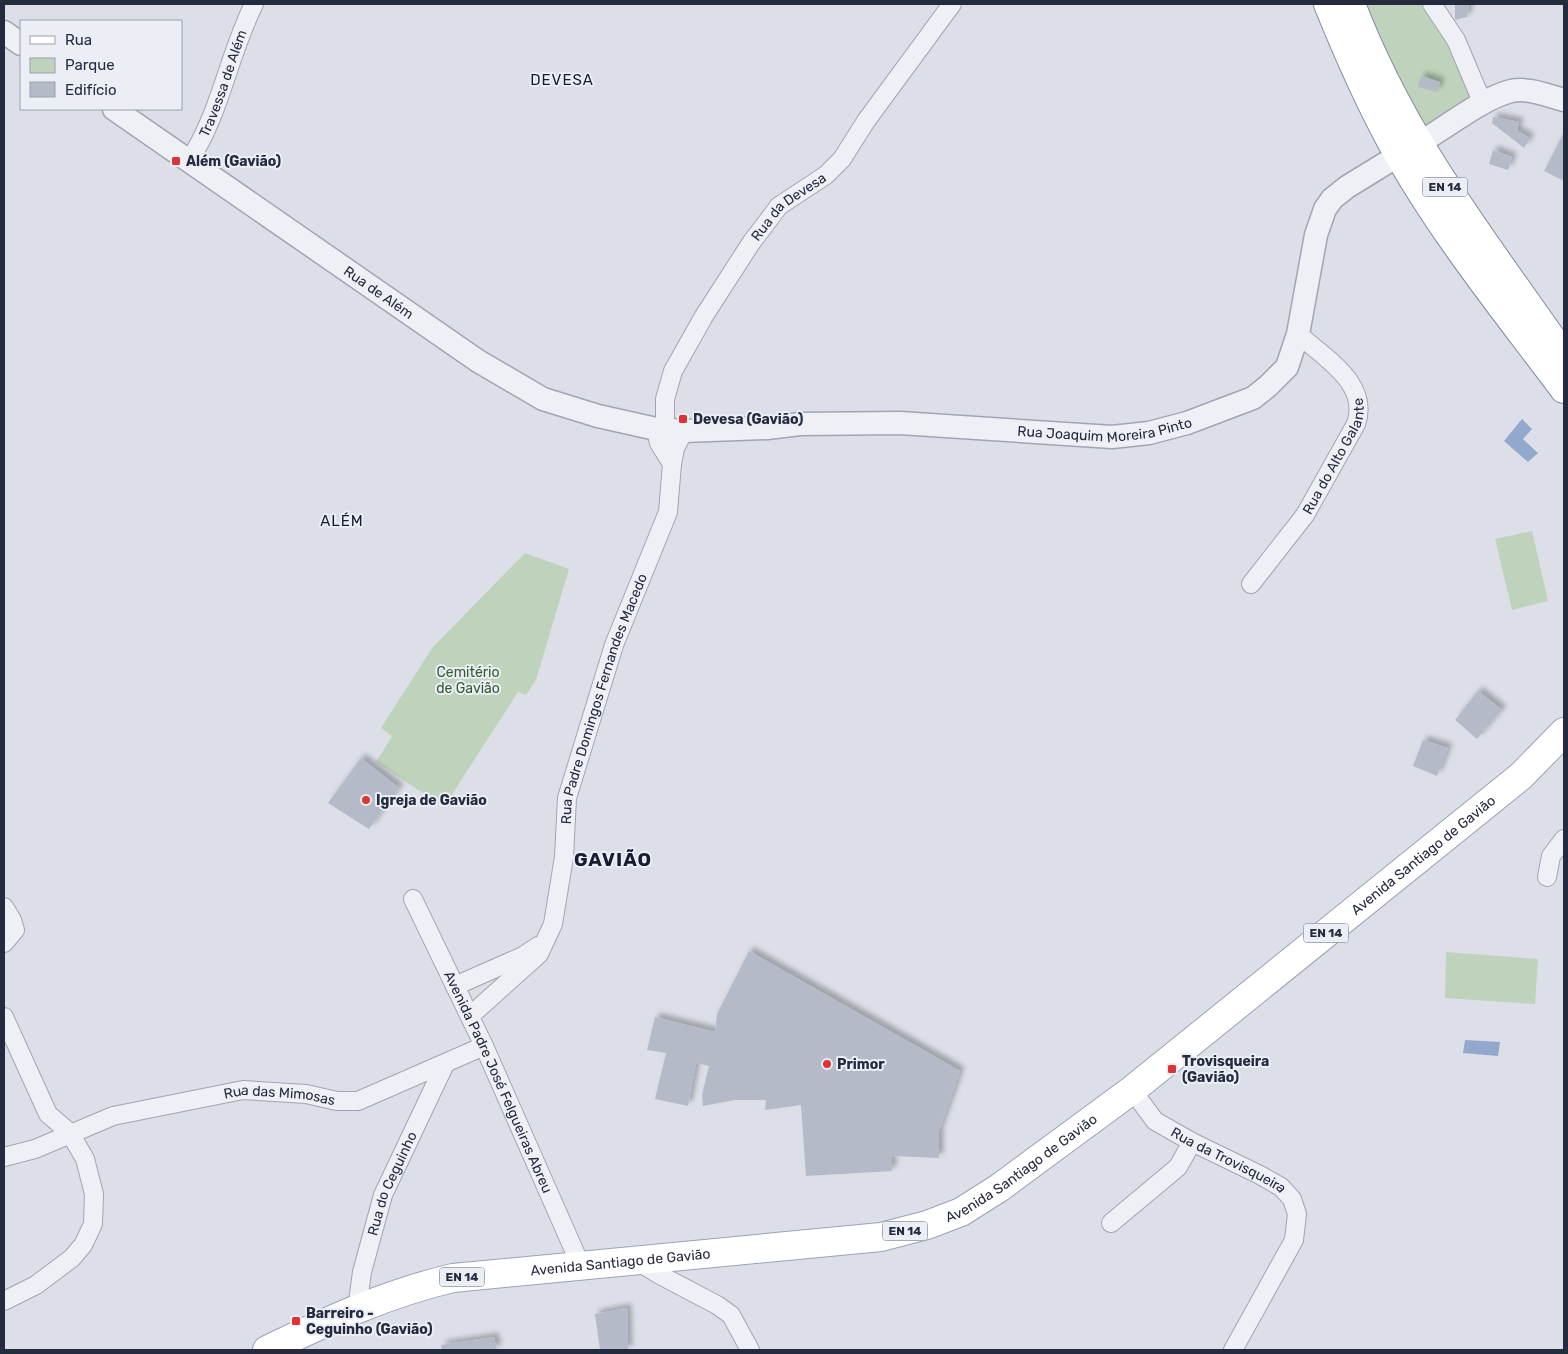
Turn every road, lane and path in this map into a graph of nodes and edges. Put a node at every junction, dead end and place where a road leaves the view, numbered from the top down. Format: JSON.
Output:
{"nodes":[{"id":1,"x":254,"y":4,"type":"edge"},
{"id":2,"x":952,"y":4,"type":"edge"},
{"id":3,"x":1328,"y":4,"type":"edge"},
{"id":4,"x":1351,"y":4,"type":"edge"},
{"id":5,"x":1432,"y":4,"type":"edge"},
{"id":6,"x":4,"y":32,"type":"edge"},
{"id":7,"x":20,"y":43,"type":"edge"},
{"id":8,"x":1564,"y":100,"type":"edge"},
{"id":9,"x":1483,"y":104,"type":"junction"},
{"id":10,"x":115,"y":110,"type":"edge"},
{"id":11,"x":1428,"y":137,"type":"dead end"},
{"id":12,"x":189,"y":161,"type":"junction"},
{"id":13,"x":1386,"y":162,"type":"dead end"},
{"id":14,"x":1298,"y":334,"type":"junction"},
{"id":15,"x":1564,"y":356,"type":"edge"},
{"id":16,"x":1564,"y":389,"type":"edge"},
{"id":17,"x":669,"y":429,"type":"junction"},
{"id":18,"x":672,"y":464,"type":"junction"},
{"id":19,"x":1251,"y":584,"type":"dead end"},
{"id":20,"x":1564,"y":732,"type":"edge"},
{"id":21,"x":1564,"y":751,"type":"edge"},
{"id":22,"x":1521,"y":776,"type":"junction"},
{"id":23,"x":1564,"y":839,"type":"edge"},
{"id":24,"x":1547,"y":877,"type":"dead end"},
{"id":25,"x":414,"y":899,"type":"dead end"},
{"id":26,"x":4,"y":907,"type":"edge"},
{"id":27,"x":548,"y":938,"type":"junction"},
{"id":28,"x":4,"y":943,"type":"edge"},
{"id":29,"x":455,"y":986,"type":"junction"},
{"id":30,"x":470,"y":1016,"type":"junction"},
{"id":31,"x":4,"y":1017,"type":"edge"},
{"id":32,"x":484,"y":1046,"type":"junction"},
{"id":33,"x":445,"y":1064,"type":"junction"},
{"id":34,"x":1132,"y":1090,"type":"junction"},
{"id":35,"x":70,"y":1133,"type":"junction"},
{"id":36,"x":1192,"y":1142,"type":"junction"},
{"id":37,"x":4,"y":1157,"type":"edge"},
{"id":38,"x":1111,"y":1223,"type":"dead end"},
{"id":39,"x":637,"y":1261,"type":"junction"},
{"id":40,"x":581,"y":1266,"type":"junction"},
{"id":41,"x":4,"y":1301,"type":"edge"},
{"id":42,"x":357,"y":1309,"type":"junction"},
{"id":43,"x":267,"y":1350,"type":"edge"},
{"id":44,"x":750,"y":1350,"type":"edge"},
{"id":45,"x":1232,"y":1350,"type":"edge"}],
"edges":[{"from":1,"to":12,"type":"street","name":"Travessa de Além"},
{"from":2,"to":17,"type":"street","name":"Rua da Devesa"},
{"from":3,"to":16,"type":"main road","number":"EN 14"},
{"from":4,"to":15,"type":"main road","number":"EN 14"},
{"from":5,"to":9,"type":"street"},
{"from":6,"to":7,"type":"street"},
{"from":8,"to":9,"type":"street"},
{"from":9,"to":11,"type":"street"},
{"from":10,"to":12,"type":"street","name":"Rua de Além"},
{"from":12,"to":17,"type":"street","name":"Rua de Além"},
{"from":13,"to":14,"type":"street","name":"Rua Joaquim Moreira Pinto"},
{"from":14,"to":17,"type":"street","name":"Rua Joaquim Moreira Pinto"},
{"from":14,"to":19,"type":"street","name":"Rua do Alto Galante"},
{"from":17,"to":18,"type":"street","name":"Rua Padre Domingos Fernandes Macedo"},
{"from":17,"to":18,"type":"street"},
{"from":18,"to":27,"type":"street","name":"Rua Padre Domingos Fernandes Macedo"},
{"from":20,"to":22,"type":"main road","name":"Avenida Santiago de Gavião","number":"EN 14"},
{"from":21,"to":22,"type":"main road","name":"Avenida Santiago de Gavião","number":"EN 14"},
{"from":22,"to":34,"type":"main road","name":"Avenida Santiago de Gavião","number":"EN 14"},
{"from":23,"to":24,"type":"street"},
{"from":25,"to":29,"type":"street","name":"Avenida Padre José Felgueiras Abreu"},
{"from":26,"to":28,"type":"street"},
{"from":27,"to":29,"type":"street"},
{"from":27,"to":30,"type":"street","name":"Rua Padre Domingos Fernandes Macedo"},
{"from":29,"to":30,"type":"street","name":"Avenida Padre José Felgueiras Abreu"},
{"from":30,"to":32,"type":"street","name":"Avenida Padre José Felgueiras Abreu"},
{"from":31,"to":35,"type":"street"},
{"from":32,"to":33,"type":"street","name":"Rua das Mimosas"},
{"from":32,"to":40,"type":"street","name":"Avenida Padre José Felgueiras Abreu"},
{"from":33,"to":35,"type":"street","name":"Rua das Mimosas"},
{"from":33,"to":42,"type":"street","name":"Rua do Ceguinho"},
{"from":34,"to":36,"type":"street","name":"Rua da Trovisqueira"},
{"from":34,"to":39,"type":"main road","name":"Avenida Santiago de Gavião","number":"EN 14"},
{"from":35,"to":37,"type":"street","name":"Rua das Mimosas"},
{"from":35,"to":41,"type":"street"},
{"from":36,"to":38,"type":"street"},
{"from":36,"to":45,"type":"street","name":"Rua da Trovisqueira"},
{"from":39,"to":40,"type":"main road","name":"Avenida Santiago de Gavião","number":"EN 14"},
{"from":39,"to":44,"type":"street"},
{"from":40,"to":42,"type":"main road","name":"Avenida Santiago de Gavião","number":"EN 14"},
{"from":42,"to":43,"type":"main road","name":"Avenida Santiago de Gavião","number":"EN 14"}]}
